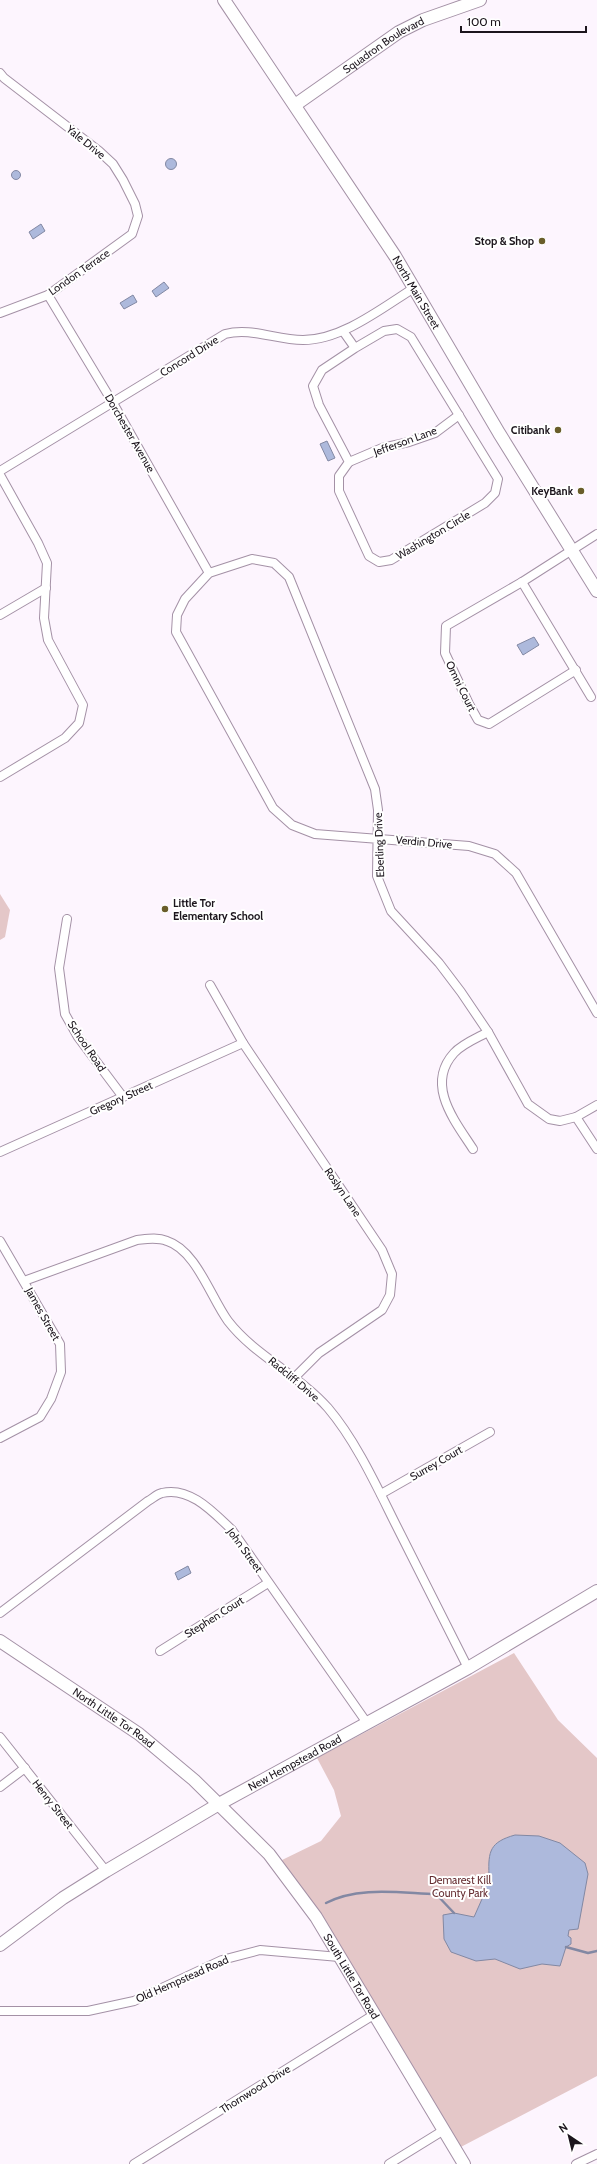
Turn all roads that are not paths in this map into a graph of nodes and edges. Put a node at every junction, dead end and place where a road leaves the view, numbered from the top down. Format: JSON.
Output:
{"nodes":[{"id":1,"x":224,"y":0,"type":"edge"},
{"id":2,"x":480,"y":0,"type":"edge"},
{"id":3,"x":0,"y":73,"type":"edge"},
{"id":4,"x":295,"y":105,"type":"junction"},
{"id":5,"x":132,"y":234,"type":"joint"},
{"id":6,"x":414,"y":288,"type":"junction"},
{"id":7,"x":48,"y":295,"type":"junction"},
{"id":8,"x":0,"y":313,"type":"edge"},
{"id":9,"x":343,"y":332,"type":"junction"},
{"id":10,"x":355,"y":348,"type":"junction"},
{"id":11,"x":113,"y":403,"type":"junction"},
{"id":12,"x":459,"y":415,"type":"junction"},
{"id":13,"x":349,"y":462,"type":"junction"},
{"id":14,"x":0,"y":471,"type":"edge"},
{"id":15,"x":0,"y":475,"type":"edge"},
{"id":16,"x":597,"y":534,"type":"edge"},
{"id":17,"x":572,"y":550,"type":"junction"},
{"id":18,"x":209,"y":573,"type":"junction"},
{"id":19,"x":522,"y":582,"type":"junction"},
{"id":20,"x":46,"y":588,"type":"junction"},
{"id":21,"x":597,"y":591,"type":"edge"},
{"id":22,"x":0,"y":615,"type":"edge"},
{"id":23,"x":576,"y":670,"type":"junction"},
{"id":24,"x":591,"y":697,"type":"dead end"},
{"id":25,"x":0,"y":777,"type":"edge"},
{"id":26,"x":378,"y":839,"type":"junction"},
{"id":27,"x":67,"y":919,"type":"dead end"},
{"id":28,"x":210,"y":985,"type":"dead end"},
{"id":29,"x":597,"y":1012,"type":"edge"},
{"id":30,"x":488,"y":1032,"type":"junction"},
{"id":31,"x":243,"y":1043,"type":"junction"},
{"id":32,"x":123,"y":1097,"type":"junction"},
{"id":33,"x":597,"y":1105,"type":"edge"},
{"id":34,"x":576,"y":1117,"type":"junction"},
{"id":35,"x":473,"y":1149,"type":"dead end"},
{"id":36,"x":597,"y":1149,"type":"edge"},
{"id":37,"x":0,"y":1152,"type":"edge"},
{"id":38,"x":0,"y":1241,"type":"edge"},
{"id":39,"x":24,"y":1281,"type":"junction"},
{"id":40,"x":294,"y":1378,"type":"junction"},
{"id":41,"x":490,"y":1432,"type":"dead end"},
{"id":42,"x":0,"y":1438,"type":"edge"},
{"id":43,"x":381,"y":1494,"type":"junction"},
{"id":44,"x":268,"y":1583,"type":"junction"},
{"id":45,"x":597,"y":1591,"type":"edge"},
{"id":46,"x":0,"y":1613,"type":"edge"},
{"id":47,"x":0,"y":1640,"type":"edge"},
{"id":48,"x":160,"y":1651,"type":"dead end"},
{"id":49,"x":468,"y":1668,"type":"junction"},
{"id":50,"x":367,"y":1723,"type":"junction"},
{"id":51,"x":0,"y":1737,"type":"edge"},
{"id":52,"x":24,"y":1768,"type":"junction"},
{"id":53,"x":0,"y":1787,"type":"edge"},
{"id":54,"x":219,"y":1804,"type":"junction"},
{"id":55,"x":106,"y":1871,"type":"junction"},
{"id":56,"x":0,"y":1945,"type":"edge"},
{"id":57,"x":340,"y":1957,"type":"junction"},
{"id":58,"x":0,"y":2011,"type":"edge"},
{"id":59,"x":376,"y":2014,"type":"junction"},
{"id":60,"x":444,"y":2130,"type":"junction"},
{"id":61,"x":597,"y":2154,"type":"edge"},
{"id":62,"x":134,"y":2164,"type":"edge"},
{"id":63,"x":389,"y":2164,"type":"edge"},
{"id":64,"x":464,"y":2164,"type":"edge"},
{"id":65,"x":576,"y":2164,"type":"edge"}],
"edges":[{"from":1,"to":4,"type":"street","name":"North Main Street"},
{"from":2,"to":4,"type":"street","name":"Squadron Boulevard"},
{"from":3,"to":5,"type":"street","name":"Yale Drive"},
{"from":4,"to":6,"type":"street","name":"North Main Street"},
{"from":5,"to":7,"type":"street","name":"London Terrace"},
{"from":6,"to":9,"type":"street","name":"Concord Drive"},
{"from":6,"to":17,"type":"street","name":"North Main Street"},
{"from":7,"to":8,"type":"street","name":"London Terrace"},
{"from":7,"to":11,"type":"street","name":"Dorchester Avenue"},
{"from":9,"to":10,"type":"street"},
{"from":9,"to":11,"type":"street","name":"Concord Drive"},
{"from":10,"to":12,"type":"street","name":"Washington Circle"},
{"from":10,"to":13,"type":"street","name":"Washington Circle"},
{"from":11,"to":14,"type":"street","name":"Concord Drive"},
{"from":11,"to":18,"type":"street","name":"Dorchester Avenue"},
{"from":12,"to":13,"type":"street","name":"Jefferson Lane"},
{"from":12,"to":13,"type":"street","name":"Washington Circle"},
{"from":15,"to":20,"type":"street"},
{"from":16,"to":17,"type":"street","name":"Omni Court"},
{"from":17,"to":19,"type":"street","name":"Omni Court"},
{"from":17,"to":21,"type":"street","name":"North Main Street"},
{"from":18,"to":26,"type":"street","name":"Eberling Drive"},
{"from":18,"to":26,"type":"street","name":"Verdin Drive"},
{"from":19,"to":23,"type":"street"},
{"from":19,"to":23,"type":"street","name":"Omni Court"},
{"from":20,"to":22,"type":"street"},
{"from":20,"to":25,"type":"street"},
{"from":23,"to":24,"type":"street"},
{"from":26,"to":29,"type":"street","name":"Verdin Drive"},
{"from":26,"to":30,"type":"street","name":"Eberling Drive"},
{"from":27,"to":32,"type":"street","name":"School Road"},
{"from":28,"to":31,"type":"street","name":"Roslyn Lane"},
{"from":30,"to":34,"type":"street","name":"Eberling Drive"},
{"from":30,"to":35,"type":"street"},
{"from":31,"to":32,"type":"street","name":"Gregory Street"},
{"from":31,"to":40,"type":"street","name":"Roslyn Lane"},
{"from":32,"to":37,"type":"street","name":"Gregory Street"},
{"from":33,"to":34,"type":"street","name":"Eberling Drive"},
{"from":34,"to":36,"type":"street"},
{"from":38,"to":39,"type":"street","name":"James Street"},
{"from":39,"to":40,"type":"street","name":"Radcliff Drive"},
{"from":39,"to":42,"type":"street","name":"James Street"},
{"from":40,"to":43,"type":"street","name":"Radcliff Drive"},
{"from":41,"to":43,"type":"street","name":"Surrey Court"},
{"from":43,"to":49,"type":"street","name":"Radcliff Drive"},
{"from":44,"to":46,"type":"street","name":"John Street"},
{"from":44,"to":48,"type":"street","name":"Stephen Court"},
{"from":44,"to":50,"type":"street","name":"John Street"},
{"from":45,"to":49,"type":"street","name":"New Hempstead Road"},
{"from":47,"to":54,"type":"street","name":"North Little Tor Road"},
{"from":49,"to":50,"type":"street","name":"New Hempstead Road"},
{"from":50,"to":54,"type":"street","name":"New Hempstead Road"},
{"from":51,"to":52,"type":"street","name":"Henry Street"},
{"from":52,"to":53,"type":"street"},
{"from":52,"to":55,"type":"street","name":"Henry Street"},
{"from":54,"to":55,"type":"street","name":"New Hempstead Road"},
{"from":54,"to":57,"type":"street","name":"South Little Tor Road"},
{"from":55,"to":56,"type":"street","name":"New Hempstead Road"},
{"from":57,"to":58,"type":"street","name":"Old Hempstead Road"},
{"from":57,"to":59,"type":"street","name":"South Little Tor Road"},
{"from":59,"to":60,"type":"street","name":"South Little Tor Road"},
{"from":59,"to":62,"type":"street","name":"Thornwood Drive"},
{"from":60,"to":63,"type":"street"},
{"from":60,"to":64,"type":"street","name":"South Little Tor Road"},
{"from":61,"to":65,"type":"street"}]}
